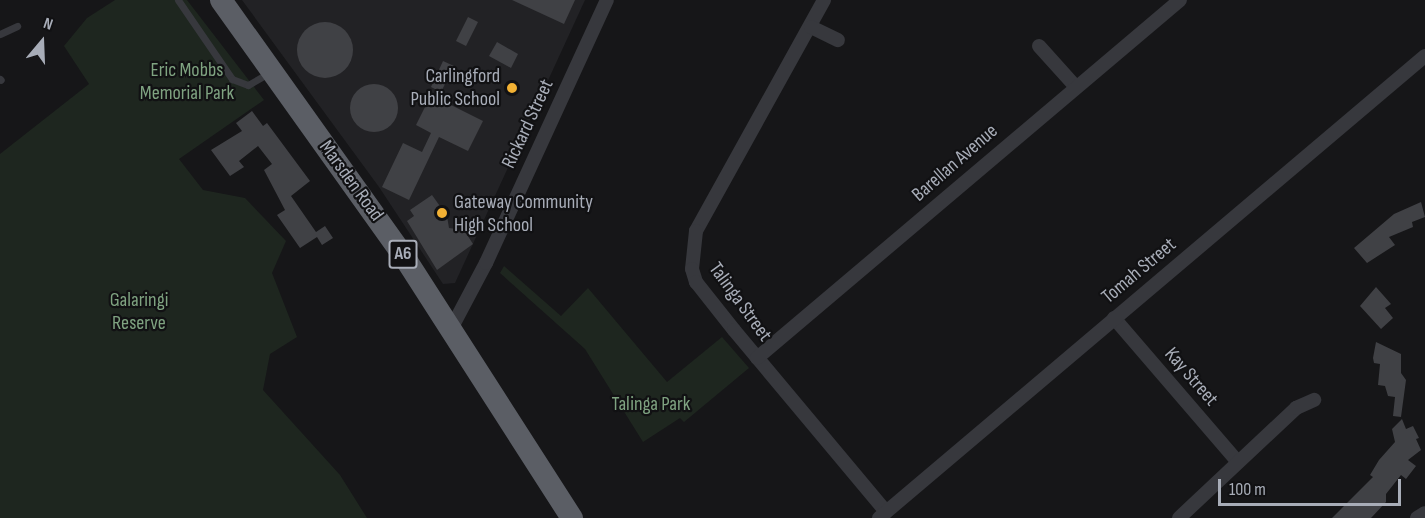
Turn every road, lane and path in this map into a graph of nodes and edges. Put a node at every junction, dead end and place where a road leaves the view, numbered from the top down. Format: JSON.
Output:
{"nodes":[{"id":1,"x":177,"y":0,"type":"edge"},
{"id":2,"x":221,"y":0,"type":"edge"},
{"id":3,"x":607,"y":0,"type":"edge"},
{"id":4,"x":824,"y":0,"type":"edge"},
{"id":5,"x":1180,"y":0,"type":"edge"},
{"id":6,"x":17,"y":26,"type":"dead end"},
{"id":7,"x":811,"y":27,"type":"junction"},
{"id":8,"x":0,"y":34,"type":"edge"},
{"id":9,"x":838,"y":40,"type":"dead end"},
{"id":10,"x":1039,"y":46,"type":"dead end"},
{"id":11,"x":1425,"y":56,"type":"edge"},
{"id":12,"x":272,"y":71,"type":"junction"},
{"id":13,"x":1075,"y":86,"type":"junction"},
{"id":14,"x":1114,"y":318,"type":"junction"},
{"id":15,"x":451,"y":329,"type":"junction"},
{"id":16,"x":757,"y":358,"type":"junction"},
{"id":17,"x":1314,"y":400,"type":"dead end"},
{"id":18,"x":1238,"y":462,"type":"junction"},
{"id":19,"x":1425,"y":513,"type":"edge"},
{"id":20,"x":882,"y":515,"type":"edge"},
{"id":21,"x":572,"y":518,"type":"edge"},
{"id":22,"x":1179,"y":518,"type":"edge"},
{"id":23,"x":1417,"y":518,"type":"edge"}],
"edges":[{"from":1,"to":12,"type":"lane"},
{"from":2,"to":12,"type":"highway","name":"Marsden Road","number":"A6"},
{"from":3,"to":15,"type":"street","name":"Rickard Street"},
{"from":4,"to":7,"type":"street","name":"Talinga Street"},
{"from":5,"to":13,"type":"street","name":"Barellan Avenue"},
{"from":6,"to":8,"type":"lane"},
{"from":7,"to":9,"type":"street"},
{"from":7,"to":16,"type":"street","name":"Talinga Street"},
{"from":10,"to":13,"type":"street"},
{"from":11,"to":14,"type":"street","name":"Tomah Street"},
{"from":12,"to":15,"type":"highway","name":"Marsden Road","number":"A6"},
{"from":13,"to":16,"type":"street","name":"Barellan Avenue"},
{"from":14,"to":18,"type":"street","name":"Kay Street"},
{"from":14,"to":20,"type":"street","name":"Tomah Street"},
{"from":15,"to":21,"type":"highway","name":"Marsden Road","number":"A6"},
{"from":16,"to":20,"type":"street","name":"Talinga Street"},
{"from":17,"to":18,"type":"street"},
{"from":18,"to":22,"type":"street"},
{"from":19,"to":23,"type":"street"}]}
